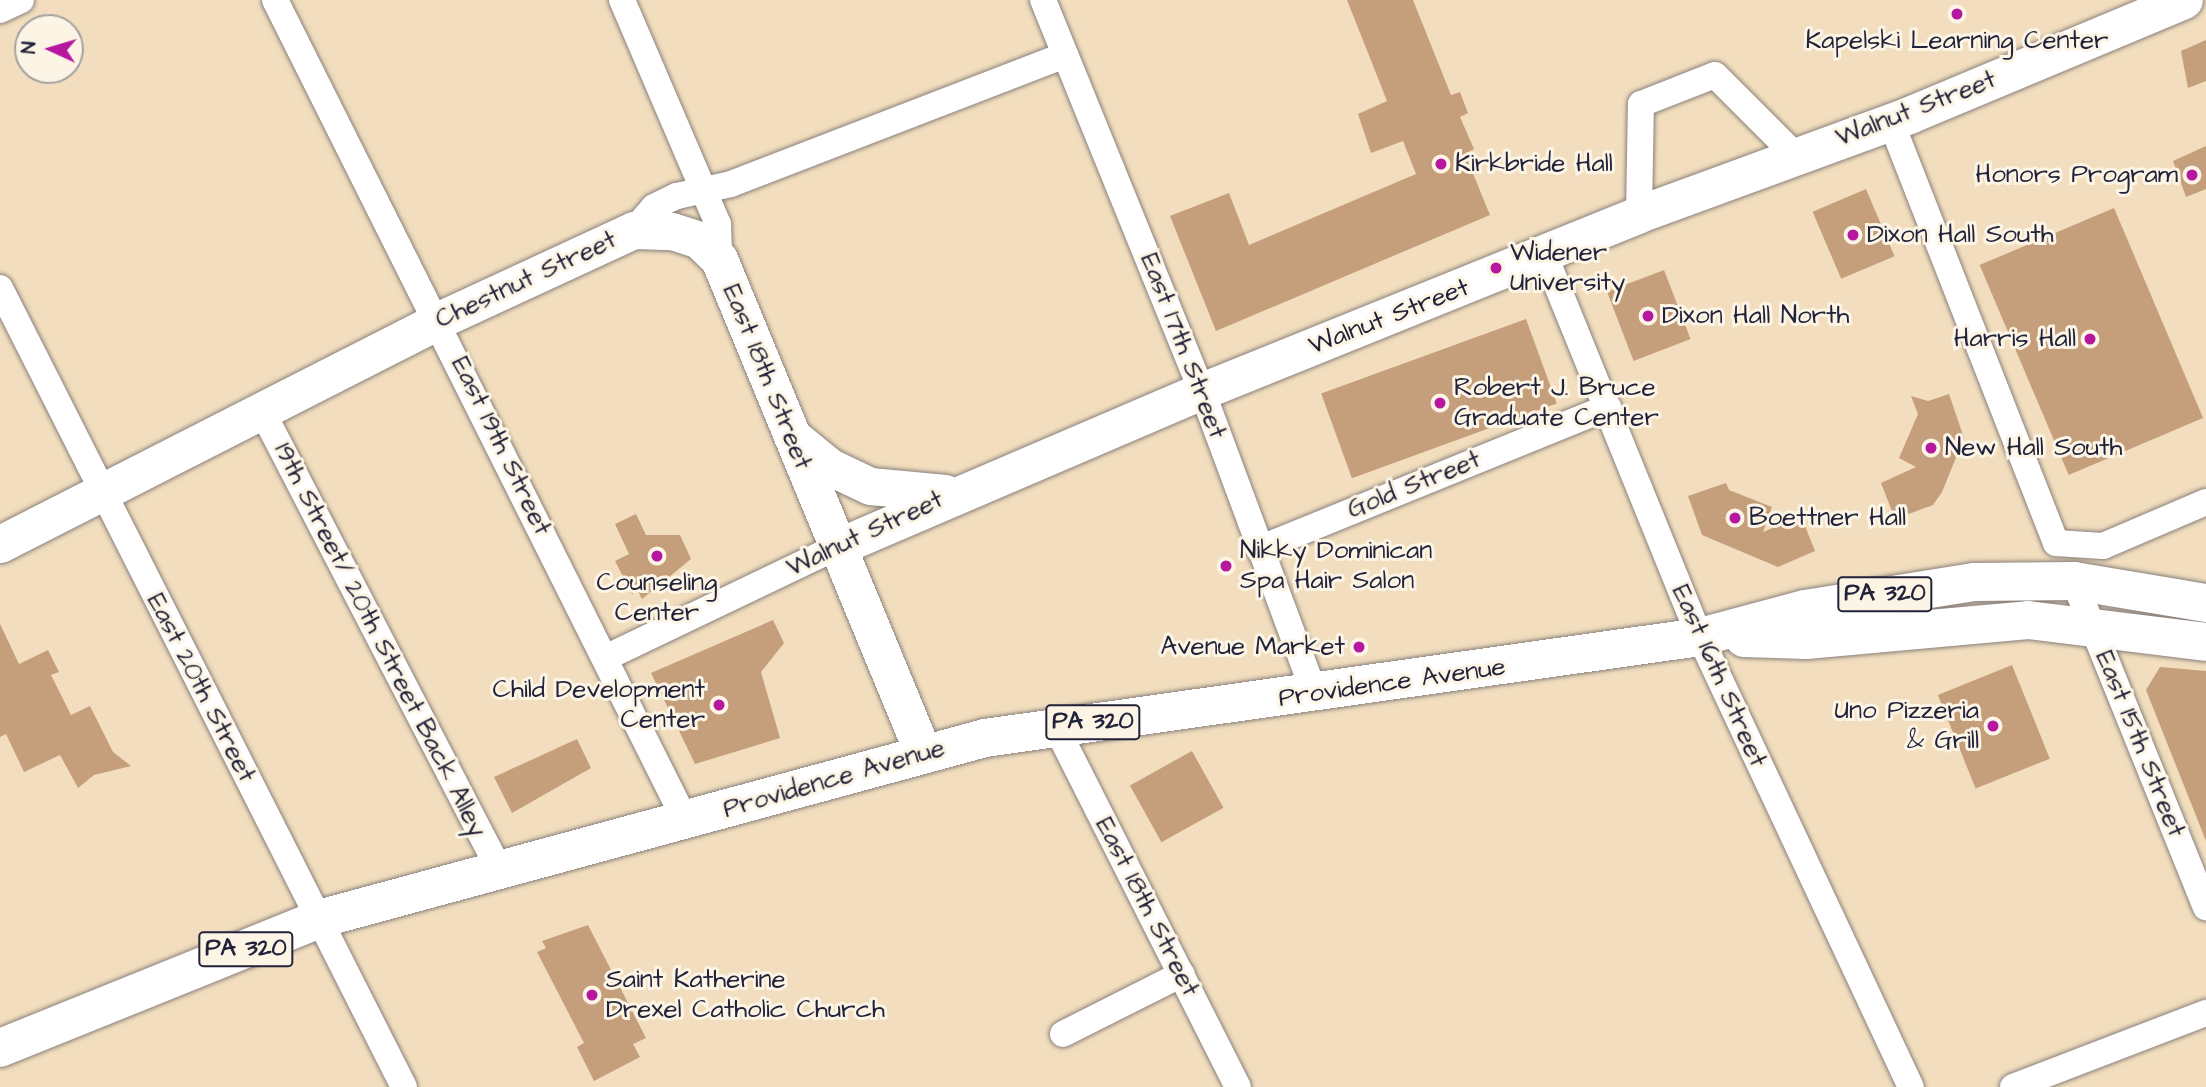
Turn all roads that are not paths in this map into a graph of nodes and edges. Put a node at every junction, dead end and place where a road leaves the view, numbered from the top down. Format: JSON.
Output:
{"nodes":[{"id":1,"x":21,"y":0,"type":"edge"},
{"id":2,"x":275,"y":0,"type":"edge"},
{"id":3,"x":622,"y":0,"type":"edge"},
{"id":4,"x":1043,"y":0,"type":"edge"},
{"id":5,"x":2184,"y":0,"type":"edge"},
{"id":6,"x":0,"y":10,"type":"edge"},
{"id":7,"x":1065,"y":55,"type":"junction"},
{"id":8,"x":1891,"y":122,"type":"junction"},
{"id":9,"x":1794,"y":154,"type":"junction"},
{"id":10,"x":704,"y":187,"type":"junction"},
{"id":11,"x":1639,"y":214,"type":"junction"},
{"id":12,"x":634,"y":230,"type":"junction"},
{"id":13,"x":1545,"y":256,"type":"junction"},
{"id":14,"x":719,"y":260,"type":"junction"},
{"id":15,"x":0,"y":288,"type":"edge"},
{"id":16,"x":439,"y":320,"type":"junction"},
{"id":17,"x":1202,"y":391,"type":"junction"},
{"id":18,"x":1608,"y":407,"type":"junction"},
{"id":19,"x":262,"y":411,"type":"junction"},
{"id":20,"x":790,"y":434,"type":"junction"},
{"id":21,"x":101,"y":493,"type":"junction"},
{"id":22,"x":953,"y":493,"type":"junction"},
{"id":23,"x":2206,"y":502,"type":"edge"},
{"id":24,"x":0,"y":544,"type":"edge"},
{"id":25,"x":835,"y":548,"type":"junction"},
{"id":26,"x":1259,"y":549,"type":"junction"},
{"id":27,"x":2074,"y":581,"type":"junction"},
{"id":28,"x":2206,"y":603,"type":"edge"},
{"id":29,"x":2092,"y":625,"type":"junction"},
{"id":30,"x":1700,"y":637,"type":"junction"},
{"id":31,"x":2206,"y":642,"type":"edge"},
{"id":32,"x":605,"y":658,"type":"junction"},
{"id":33,"x":1315,"y":695,"type":"junction"},
{"id":34,"x":1056,"y":727,"type":"junction"},
{"id":35,"x":923,"y":753,"type":"junction"},
{"id":36,"x":684,"y":820,"type":"junction"},
{"id":37,"x":499,"y":869,"type":"junction"},
{"id":38,"x":2206,"y":907,"type":"edge"},
{"id":39,"x":319,"y":919,"type":"junction"},
{"id":40,"x":1182,"y":974,"type":"junction"},
{"id":41,"x":2206,"y":1013,"type":"edge"},
{"id":42,"x":1063,"y":1034,"type":"dead end"},
{"id":43,"x":0,"y":1048,"type":"edge"},
{"id":44,"x":404,"y":1087,"type":"edge"},
{"id":45,"x":1238,"y":1087,"type":"edge"},
{"id":46,"x":1911,"y":1087,"type":"edge"},
{"id":47,"x":2013,"y":1087,"type":"edge"}],
"edges":[{"from":1,"to":6,"type":"street"},
{"from":2,"to":16,"type":"street","name":"East 19th Street"},
{"from":3,"to":10,"type":"street","name":"East 18th Street"},
{"from":4,"to":7,"type":"street","name":"East 17th Street"},
{"from":5,"to":8,"type":"street","name":"Walnut Street"},
{"from":7,"to":10,"type":"street","name":"Chestnut Street"},
{"from":7,"to":17,"type":"street","name":"East 17th Street"},
{"from":8,"to":9,"type":"street","name":"Walnut Street"},
{"from":8,"to":23,"type":"street"},
{"from":9,"to":11,"type":"street","name":"Walnut Street"},
{"from":9,"to":11,"type":"street"},
{"from":10,"to":12,"type":"street","name":"Chestnut Street"},
{"from":10,"to":14,"type":"street","name":"East 18th Street"},
{"from":11,"to":13,"type":"street","name":"Walnut Street"},
{"from":12,"to":14,"type":"street"},
{"from":12,"to":16,"type":"street","name":"Chestnut Street"},
{"from":13,"to":17,"type":"street","name":"Walnut Street"},
{"from":13,"to":18,"type":"street","name":"East 16th Street"},
{"from":14,"to":20,"type":"street","name":"East 18th Street"},
{"from":15,"to":21,"type":"street","name":"East 20th Street"},
{"from":16,"to":19,"type":"street","name":"Chestnut Street"},
{"from":16,"to":32,"type":"street","name":"East 19th Street"},
{"from":17,"to":22,"type":"street","name":"Walnut Street"},
{"from":17,"to":26,"type":"street","name":"East 17th Street"},
{"from":18,"to":26,"type":"street","name":"Gold Street"},
{"from":18,"to":30,"type":"street","name":"East 16th Street"},
{"from":19,"to":21,"type":"street","name":"Chestnut Street"},
{"from":19,"to":37,"type":"street","name":"19th Street/ 20th Street Back Alley"},
{"from":20,"to":22,"type":"street"},
{"from":20,"to":25,"type":"street","name":"East 18th Street"},
{"from":21,"to":24,"type":"street","name":"Chestnut Street"},
{"from":21,"to":39,"type":"street","name":"East 20th Street"},
{"from":22,"to":25,"type":"street","name":"Walnut Street"},
{"from":25,"to":32,"type":"street","name":"Walnut Street"},
{"from":25,"to":35,"type":"street","name":"East 18th Street"},
{"from":26,"to":33,"type":"street","name":"East 17th Street"},
{"from":27,"to":28,"type":"main road","name":"Providence Avenue","number":"PA 320"},
{"from":27,"to":29,"type":"street","name":"East 15th Street"},
{"from":27,"to":30,"type":"main road","name":"Providence Avenue","number":"PA 320"},
{"from":29,"to":30,"type":"main road","name":"Providence Avenue","number":"PA 320"},
{"from":29,"to":31,"type":"main road","name":"Providence Avenue","number":"PA 320"},
{"from":29,"to":38,"type":"street","name":"East 15th Street"},
{"from":30,"to":33,"type":"main road","name":"Providence Avenue","number":"PA 320"},
{"from":30,"to":46,"type":"street","name":"East 16th Street"},
{"from":32,"to":36,"type":"street","name":"East 19th Street"},
{"from":33,"to":34,"type":"main road","name":"Providence Avenue","number":"PA 320"},
{"from":34,"to":35,"type":"main road","name":"Providence Avenue","number":"PA 320"},
{"from":34,"to":40,"type":"street","name":"East 18th Street"},
{"from":35,"to":36,"type":"main road","name":"Providence Avenue","number":"PA 320"},
{"from":36,"to":37,"type":"main road","name":"Providence Avenue","number":"PA 320"},
{"from":37,"to":39,"type":"main road","name":"Providence Avenue","number":"PA 320"},
{"from":39,"to":43,"type":"main road","name":"Providence Avenue","number":"PA 320"},
{"from":39,"to":44,"type":"street","name":"East 20th Street"},
{"from":40,"to":42,"type":"street"},
{"from":40,"to":45,"type":"street","name":"East 18th Street"},
{"from":41,"to":47,"type":"street"}]}
